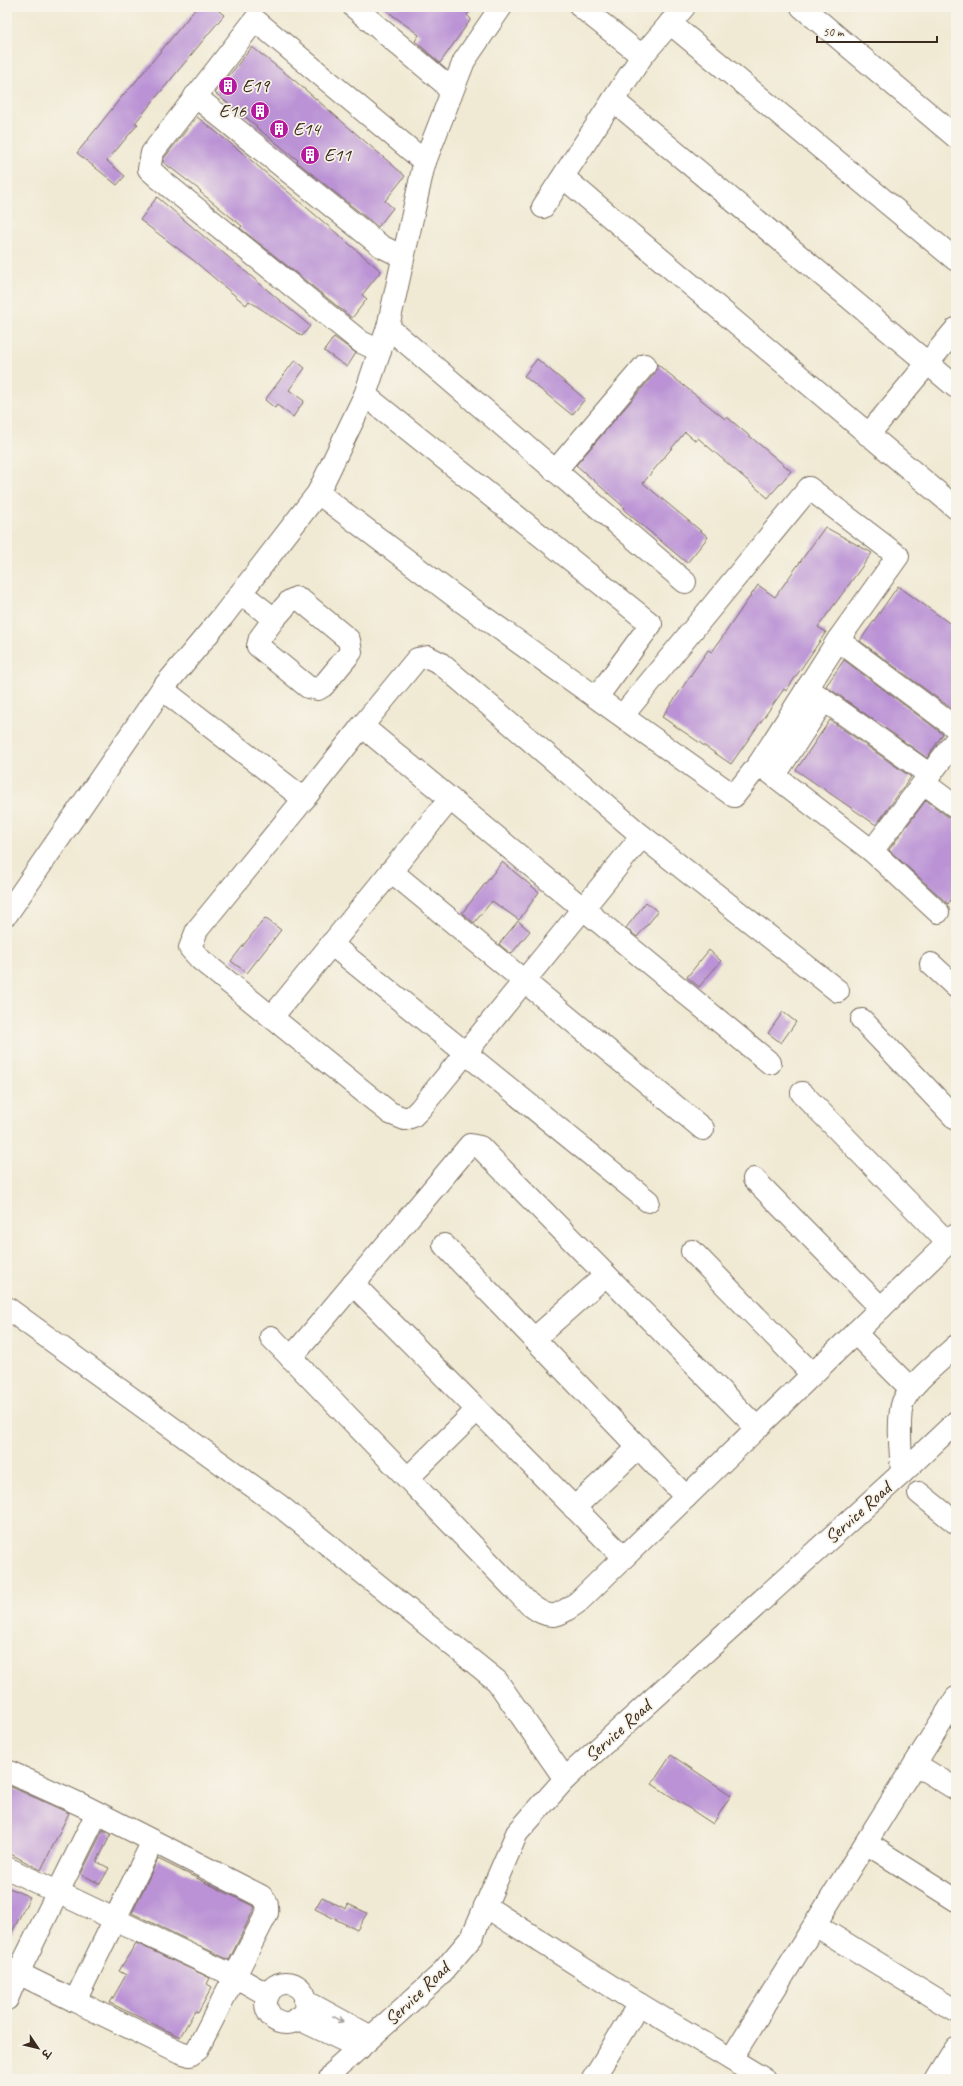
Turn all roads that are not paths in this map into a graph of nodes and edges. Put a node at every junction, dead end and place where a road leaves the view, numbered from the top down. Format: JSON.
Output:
{"nodes":[{"id":1,"x":354,"y":7,"type":"edge"},
{"id":2,"x":501,"y":7,"type":"edge"},
{"id":3,"x":580,"y":7,"type":"edge"},
{"id":4,"x":684,"y":7,"type":"edge"},
{"id":5,"x":802,"y":7,"type":"edge"},
{"id":6,"x":260,"y":13,"type":"edge"},
{"id":7,"x":670,"y":23,"type":"junction"},
{"id":8,"x":642,"y":56,"type":"junction"},
{"id":9,"x":451,"y":93,"type":"junction"},
{"id":10,"x":196,"y":96,"type":"junction"},
{"id":11,"x":613,"y":100,"type":"junction"},
{"id":12,"x":956,"y":137,"type":"edge"},
{"id":13,"x":425,"y":162,"type":"junction"},
{"id":14,"x":563,"y":177,"type":"junction"},
{"id":15,"x":543,"y":207,"type":"dead end"},
{"id":16,"x":403,"y":257,"type":"junction"},
{"id":17,"x":956,"y":260,"type":"edge"},
{"id":18,"x":388,"y":327,"type":"junction"},
{"id":19,"x":956,"y":329,"type":"edge"},
{"id":20,"x":380,"y":351,"type":"junction"},
{"id":21,"x":928,"y":363,"type":"junction"},
{"id":22,"x":645,"y":365,"type":"dead end"},
{"id":23,"x":956,"y":387,"type":"edge"},
{"id":24,"x":365,"y":395,"type":"junction"},
{"id":25,"x":868,"y":435,"type":"junction"},
{"id":26,"x":555,"y":471,"type":"junction"},
{"id":27,"x":318,"y":493,"type":"junction"},
{"id":28,"x":956,"y":508,"type":"edge"},
{"id":29,"x":685,"y":582,"type":"dead end"},
{"id":30,"x":241,"y":593,"type":"junction"},
{"id":31,"x":274,"y":619,"type":"dead end"},
{"id":32,"x":838,"y":640,"type":"junction"},
{"id":33,"x":162,"y":689,"type":"junction"},
{"id":34,"x":816,"y":694,"type":"junction"},
{"id":35,"x":597,"y":697,"type":"junction"},
{"id":36,"x":623,"y":715,"type":"junction"},
{"id":37,"x":362,"y":726,"type":"junction"},
{"id":38,"x":956,"y":728,"type":"edge"},
{"id":39,"x":956,"y":740,"type":"edge"},
{"id":40,"x":767,"y":769,"type":"junction"},
{"id":41,"x":927,"y":779,"type":"junction"},
{"id":42,"x":304,"y":799,"type":"junction"},
{"id":43,"x":450,"y":799,"type":"junction"},
{"id":44,"x":956,"y":807,"type":"edge"},
{"id":45,"x":642,"y":836,"type":"junction"},
{"id":46,"x":872,"y":851,"type":"junction"},
{"id":47,"x":390,"y":871,"type":"junction"},
{"id":48,"x":584,"y":908,"type":"junction"},
{"id":49,"x":938,"y":912,"type":"dead end"},
{"id":50,"x":7,"y":914,"type":"edge"},
{"id":51,"x":331,"y":944,"type":"junction"},
{"id":52,"x":931,"y":964,"type":"dead end"},
{"id":53,"x":525,"y":982,"type":"junction"},
{"id":54,"x":956,"y":987,"type":"edge"},
{"id":55,"x":838,"y":991,"type":"dead end"},
{"id":56,"x":272,"y":1017,"type":"junction"},
{"id":57,"x":862,"y":1020,"type":"dead end"},
{"id":58,"x":465,"y":1054,"type":"junction"},
{"id":59,"x":770,"y":1063,"type":"dead end"},
{"id":60,"x":802,"y":1094,"type":"dead end"},
{"id":61,"x":956,"y":1119,"type":"edge"},
{"id":62,"x":703,"y":1129,"type":"dead end"},
{"id":63,"x":754,"y":1178,"type":"dead end"},
{"id":64,"x":648,"y":1201,"type":"dead end"},
{"id":65,"x":952,"y":1239,"type":"edge"},
{"id":66,"x":444,"y":1245,"type":"dead end"},
{"id":67,"x":692,"y":1251,"type":"dead end"},
{"id":68,"x":606,"y":1275,"type":"junction"},
{"id":69,"x":353,"y":1284,"type":"junction"},
{"id":70,"x":7,"y":1308,"type":"edge"},
{"id":71,"x":881,"y":1308,"type":"junction"},
{"id":72,"x":855,"y":1333,"type":"junction"},
{"id":73,"x":271,"y":1337,"type":"dead end"},
{"id":74,"x":534,"y":1339,"type":"junction"},
{"id":75,"x":956,"y":1346,"type":"edge"},
{"id":76,"x":291,"y":1358,"type":"junction"},
{"id":77,"x":812,"y":1374,"type":"junction"},
{"id":78,"x":911,"y":1389,"type":"junction"},
{"id":79,"x":477,"y":1410,"type":"junction"},
{"id":80,"x":956,"y":1422,"type":"edge"},
{"id":81,"x":757,"y":1428,"type":"junction"},
{"id":82,"x":639,"y":1447,"type":"junction"},
{"id":83,"x":902,"y":1473,"type":"junction"},
{"id":84,"x":408,"y":1478,"type":"junction"},
{"id":85,"x":920,"y":1493,"type":"dead end"},
{"id":86,"x":686,"y":1497,"type":"junction"},
{"id":87,"x":574,"y":1508,"type":"junction"},
{"id":88,"x":956,"y":1523,"type":"edge"},
{"id":89,"x":623,"y":1558,"type":"junction"},
{"id":90,"x":956,"y":1698,"type":"edge"},
{"id":91,"x":915,"y":1764,"type":"junction"},
{"id":92,"x":7,"y":1771,"type":"edge"},
{"id":93,"x":565,"y":1779,"type":"junction"},
{"id":94,"x":956,"y":1789,"type":"edge"},
{"id":95,"x":97,"y":1813,"type":"junction"},
{"id":96,"x":153,"y":1841,"type":"junction"},
{"id":97,"x":866,"y":1843,"type":"junction"},
{"id":98,"x":7,"y":1868,"type":"edge"},
{"id":99,"x":58,"y":1891,"type":"junction"},
{"id":100,"x":956,"y":1900,"type":"edge"},
{"id":101,"x":485,"y":1906,"type":"junction"},
{"id":102,"x":115,"y":1920,"type":"junction"},
{"id":103,"x":815,"y":1925,"type":"junction"},
{"id":104,"x":12,"y":1970,"type":"edge"},
{"id":105,"x":236,"y":1977,"type":"junction"},
{"id":106,"x":268,"y":1995,"type":"junction"},
{"id":107,"x":7,"y":1999,"type":"edge"},
{"id":108,"x":75,"y":2001,"type":"junction"},
{"id":109,"x":639,"y":2004,"type":"junction"},
{"id":110,"x":301,"y":2010,"type":"junction"},
{"id":111,"x":956,"y":2011,"type":"edge"},
{"id":112,"x":366,"y":2042,"type":"junction"},
{"id":113,"x":956,"y":2048,"type":"edge"},
{"id":114,"x":731,"y":2059,"type":"junction"},
{"id":115,"x":330,"y":2079,"type":"edge"},
{"id":116,"x":593,"y":2079,"type":"edge"},
{"id":117,"x":764,"y":2079,"type":"edge"},
{"id":118,"x":936,"y":2079,"type":"edge"}],
"edges":[{"from":1,"to":9,"type":"street"},
{"from":2,"to":9,"type":"street"},
{"from":3,"to":8,"type":"street"},
{"from":4,"to":7,"type":"street"},
{"from":5,"to":12,"type":"street"},
{"from":6,"to":10,"type":"street"},
{"from":6,"to":13,"type":"street"},
{"from":7,"to":8,"type":"street"},
{"from":7,"to":17,"type":"street"},
{"from":8,"to":11,"type":"street"},
{"from":9,"to":13,"type":"street"},
{"from":10,"to":16,"type":"street"},
{"from":10,"to":20,"type":"street"},
{"from":11,"to":14,"type":"street"},
{"from":11,"to":21,"type":"street"},
{"from":13,"to":16,"type":"street"},
{"from":14,"to":15,"type":"street"},
{"from":14,"to":25,"type":"street"},
{"from":16,"to":18,"type":"street"},
{"from":18,"to":20,"type":"street"},
{"from":18,"to":26,"type":"street"},
{"from":19,"to":21,"type":"street"},
{"from":20,"to":24,"type":"street"},
{"from":21,"to":23,"type":"street"},
{"from":21,"to":25,"type":"street"},
{"from":22,"to":26,"type":"street"},
{"from":24,"to":27,"type":"street"},
{"from":24,"to":35,"type":"street"},
{"from":25,"to":28,"type":"street"},
{"from":26,"to":29,"type":"street"},
{"from":27,"to":30,"type":"street"},
{"from":27,"to":35,"type":"street"},
{"from":30,"to":31,"type":"street"},
{"from":30,"to":33,"type":"street"},
{"from":32,"to":34,"type":"street"},
{"from":32,"to":36,"type":"street"},
{"from":32,"to":38,"type":"street"},
{"from":33,"to":42,"type":"street"},
{"from":33,"to":50,"type":"street"},
{"from":34,"to":40,"type":"street"},
{"from":34,"to":41,"type":"street"},
{"from":35,"to":36,"type":"street"},
{"from":36,"to":40,"type":"street"},
{"from":37,"to":42,"type":"street"},
{"from":37,"to":43,"type":"street"},
{"from":37,"to":45,"type":"street"},
{"from":39,"to":41,"type":"street"},
{"from":40,"to":46,"type":"street"},
{"from":41,"to":44,"type":"street"},
{"from":41,"to":46,"type":"street"},
{"from":42,"to":56,"type":"street"},
{"from":43,"to":47,"type":"street"},
{"from":43,"to":48,"type":"street"},
{"from":45,"to":48,"type":"street"},
{"from":45,"to":55,"type":"street"},
{"from":46,"to":49,"type":"street"},
{"from":47,"to":51,"type":"street"},
{"from":47,"to":53,"type":"street"},
{"from":48,"to":53,"type":"street"},
{"from":48,"to":59,"type":"street"},
{"from":51,"to":56,"type":"street"},
{"from":51,"to":58,"type":"street"},
{"from":52,"to":54,"type":"street"},
{"from":53,"to":58,"type":"street"},
{"from":53,"to":62,"type":"street"},
{"from":56,"to":58,"type":"street"},
{"from":57,"to":61,"type":"street"},
{"from":58,"to":64,"type":"street"},
{"from":60,"to":65,"type":"street"},
{"from":63,"to":71,"type":"street"},
{"from":65,"to":71,"type":"street"},
{"from":66,"to":74,"type":"street"},
{"from":67,"to":77,"type":"street"},
{"from":68,"to":69,"type":"street"},
{"from":68,"to":74,"type":"street"},
{"from":68,"to":81,"type":"street"},
{"from":69,"to":76,"type":"street"},
{"from":69,"to":79,"type":"street"},
{"from":70,"to":93,"type":"street"},
{"from":71,"to":72,"type":"street"},
{"from":72,"to":77,"type":"street"},
{"from":72,"to":78,"type":"street"},
{"from":73,"to":76,"type":"street"},
{"from":74,"to":82,"type":"street"},
{"from":75,"to":78,"type":"street"},
{"from":76,"to":84,"type":"street"},
{"from":77,"to":81,"type":"street"},
{"from":78,"to":83,"type":"street"},
{"from":79,"to":84,"type":"street"},
{"from":79,"to":87,"type":"street"},
{"from":80,"to":83,"type":"street","name":"Service Road"},
{"from":81,"to":86,"type":"street"},
{"from":82,"to":86,"type":"street"},
{"from":82,"to":87,"type":"street"},
{"from":83,"to":93,"type":"street","name":"Service Road"},
{"from":84,"to":89,"type":"street"},
{"from":85,"to":88,"type":"street"},
{"from":86,"to":89,"type":"street"},
{"from":87,"to":89,"type":"street"},
{"from":90,"to":91,"type":"street"},
{"from":91,"to":94,"type":"street"},
{"from":91,"to":97,"type":"street"},
{"from":92,"to":95,"type":"street"},
{"from":93,"to":101,"type":"street","name":"Service Road"},
{"from":95,"to":96,"type":"street"},
{"from":95,"to":99,"type":"street"},
{"from":96,"to":102,"type":"street"},
{"from":96,"to":105,"type":"street"},
{"from":97,"to":100,"type":"street"},
{"from":97,"to":103,"type":"street"},
{"from":98,"to":99,"type":"street"},
{"from":99,"to":102,"type":"street"},
{"from":99,"to":104,"type":"street"},
{"from":101,"to":109,"type":"street"},
{"from":101,"to":112,"type":"street","name":"Service Road"},
{"from":102,"to":105,"type":"street"},
{"from":102,"to":108,"type":"street"},
{"from":103,"to":111,"type":"street"},
{"from":103,"to":114,"type":"street"},
{"from":104,"to":107,"type":"street"},
{"from":104,"to":108,"type":"street"},
{"from":105,"to":106,"type":"street"},
{"from":105,"to":108,"type":"street"},
{"from":106,"to":110,"type":"street"},
{"from":106,"to":110,"type":"street"},
{"from":109,"to":114,"type":"street"},
{"from":109,"to":116,"type":"street"},
{"from":110,"to":112,"type":"street"},
{"from":112,"to":115,"type":"street","name":"Service Road"},
{"from":113,"to":118,"type":"street"},
{"from":114,"to":117,"type":"street"}]}
